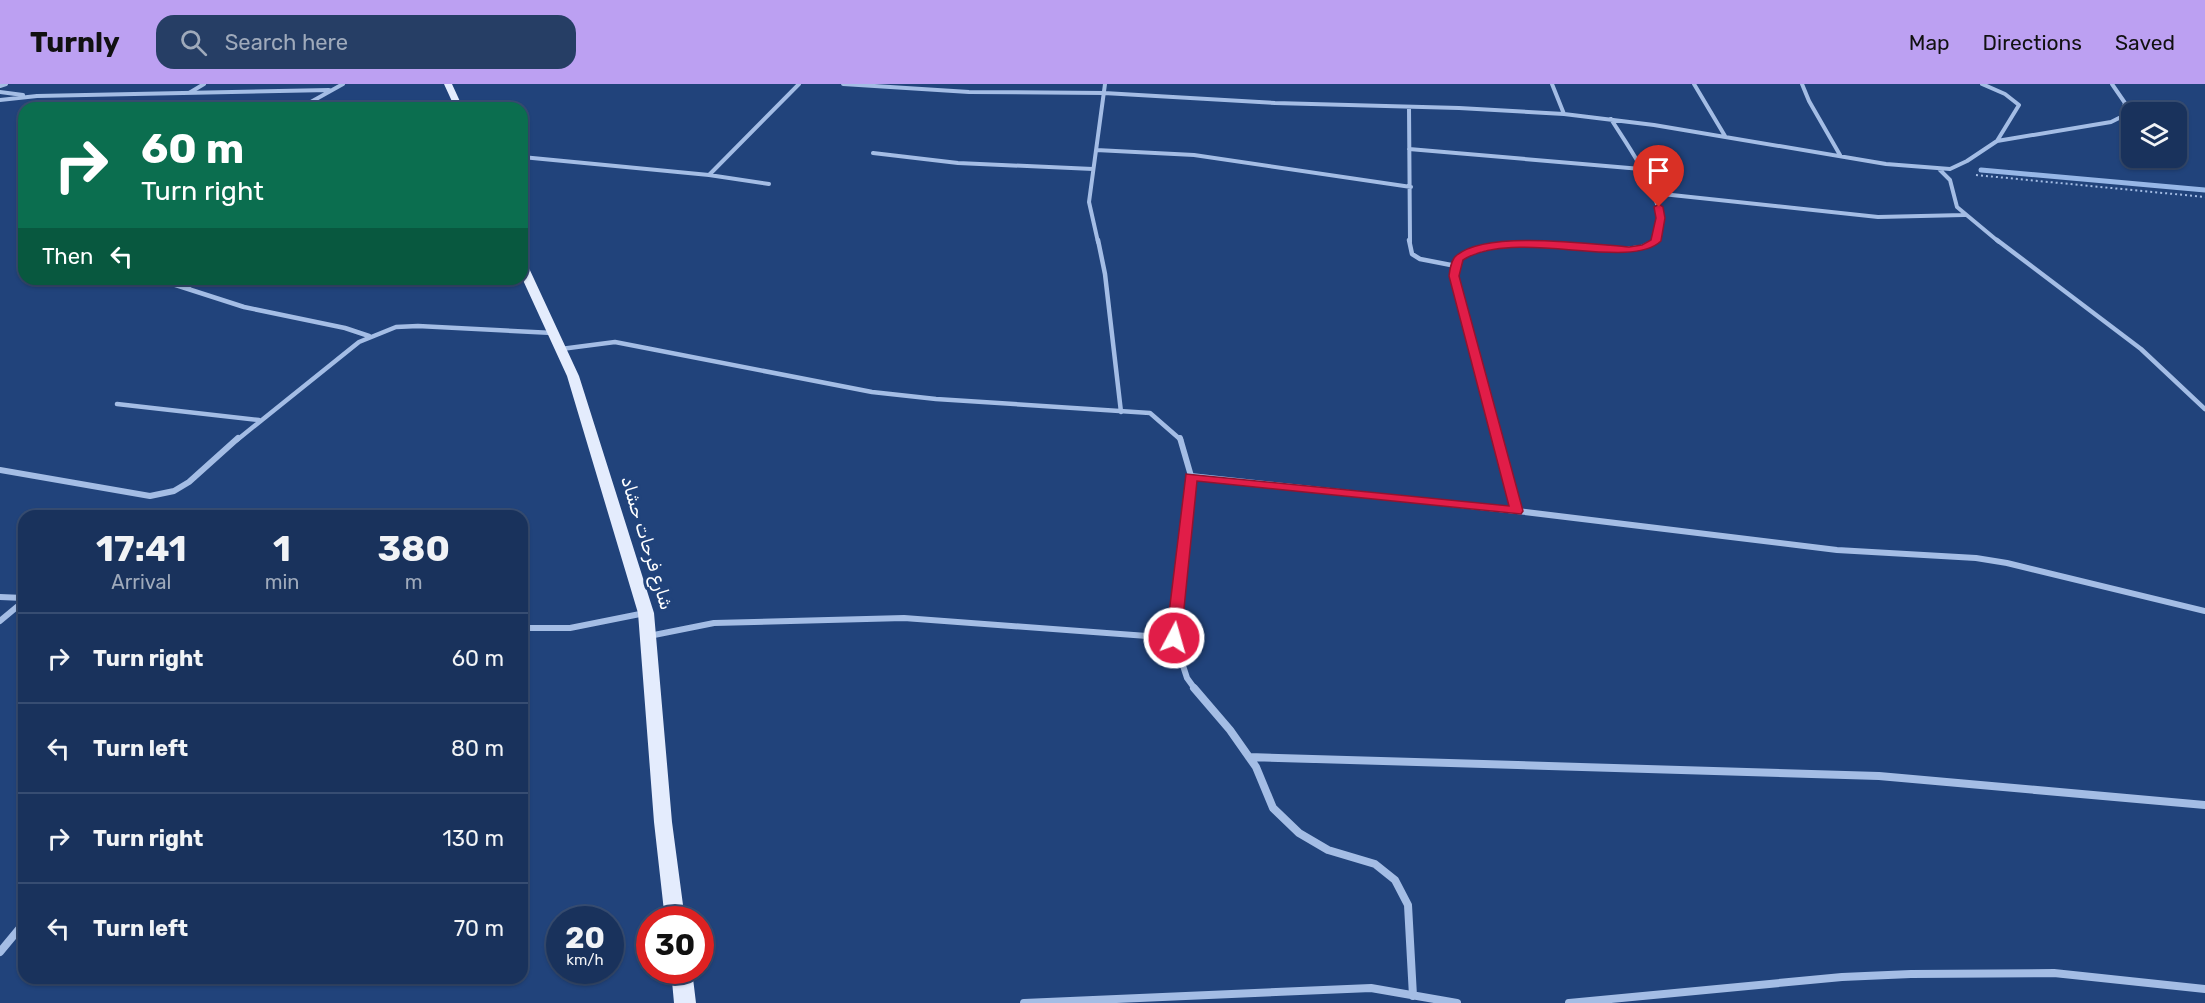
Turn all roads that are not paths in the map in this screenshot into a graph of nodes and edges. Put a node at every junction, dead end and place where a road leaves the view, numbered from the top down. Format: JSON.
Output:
{"nodes":[{"id":1,"x":6,"y":84,"type":"edge"},
{"id":2,"x":204,"y":84,"type":"edge"},
{"id":3,"x":344,"y":84,"type":"edge"},
{"id":4,"x":448,"y":84,"type":"edge"},
{"id":5,"x":799,"y":84,"type":"edge"},
{"id":6,"x":843,"y":84,"type":"edge"},
{"id":7,"x":1105,"y":84,"type":"edge"},
{"id":8,"x":1552,"y":84,"type":"edge"},
{"id":9,"x":1694,"y":84,"type":"edge"},
{"id":10,"x":1802,"y":84,"type":"edge"},
{"id":11,"x":1982,"y":84,"type":"edge"},
{"id":12,"x":2112,"y":84,"type":"edge"},
{"id":13,"x":0,"y":86,"type":"edge"},
{"id":14,"x":329,"y":90,"type":"junction"},
{"id":15,"x":0,"y":92,"type":"edge"},
{"id":16,"x":1104,"y":93,"type":"junction"},
{"id":17,"x":188,"y":94,"type":"junction"},
{"id":18,"x":37,"y":96,"type":"junction"},
{"id":19,"x":0,"y":100,"type":"edge"},
{"id":20,"x":310,"y":102,"type":"edge"},
{"id":21,"x":456,"y":102,"type":"edge"},
{"id":22,"x":1409,"y":107,"type":"junction"},
{"id":23,"x":1564,"y":114,"type":"junction"},
{"id":24,"x":1611,"y":119,"type":"junction"},
{"id":25,"x":1725,"y":136,"type":"junction"},
{"id":26,"x":1996,"y":141,"type":"junction"},
{"id":27,"x":1409,"y":149,"type":"junction"},
{"id":28,"x":1096,"y":150,"type":"junction"},
{"id":29,"x":873,"y":153,"type":"dead end"},
{"id":30,"x":1840,"y":156,"type":"junction"},
{"id":31,"x":528,"y":158,"type":"edge"},
{"id":32,"x":1641,"y":168,"type":"junction"},
{"id":33,"x":1094,"y":169,"type":"junction"},
{"id":34,"x":1939,"y":169,"type":"junction"},
{"id":35,"x":709,"y":175,"type":"junction"},
{"id":36,"x":769,"y":184,"type":"dead end"},
{"id":37,"x":1411,"y":187,"type":"junction"},
{"id":38,"x":1653,"y":194,"type":"junction"},
{"id":39,"x":1964,"y":215,"type":"junction"},
{"id":40,"x":1456,"y":266,"type":"junction"},
{"id":41,"x":528,"y":279,"type":"edge"},
{"id":42,"x":180,"y":285,"type":"edge"},
{"id":43,"x":190,"y":285,"type":"edge"},
{"id":44,"x":187,"y":287,"type":"junction"},
{"id":45,"x":553,"y":333,"type":"junction"},
{"id":46,"x":369,"y":336,"type":"junction"},
{"id":47,"x":561,"y":349,"type":"junction"},
{"id":48,"x":117,"y":404,"type":"dead end"},
{"id":49,"x":2205,"y":410,"type":"edge"},
{"id":50,"x":1121,"y":412,"type":"junction"},
{"id":51,"x":260,"y":420,"type":"junction"},
{"id":52,"x":0,"y":470,"type":"edge"},
{"id":53,"x":1191,"y":477,"type":"junction"},
{"id":54,"x":1517,"y":511,"type":"junction"},
{"id":55,"x":0,"y":597,"type":"edge"},
{"id":56,"x":18,"y":598,"type":"edge"},
{"id":57,"x":18,"y":604,"type":"edge"},
{"id":58,"x":2205,"y":611,"type":"edge"},
{"id":59,"x":646,"y":613,"type":"junction"},
{"id":60,"x":0,"y":621,"type":"edge"},
{"id":61,"x":528,"y":628,"type":"edge"},
{"id":62,"x":649,"y":636,"type":"junction"},
{"id":63,"x":1174,"y":638,"type":"junction"},
{"id":64,"x":1249,"y":757,"type":"junction"},
{"id":65,"x":2205,"y":805,"type":"edge"},
{"id":66,"x":673,"y":906,"type":"edge"},
{"id":67,"x":18,"y":930,"type":"edge"},
{"id":68,"x":0,"y":952,"type":"edge"},
{"id":69,"x":683,"y":984,"type":"edge"},
{"id":70,"x":2205,"y":989,"type":"edge"},
{"id":71,"x":1413,"y":996,"type":"junction"},
{"id":72,"x":1434,"y":1001,"type":"edge"},
{"id":73,"x":685,"y":1003,"type":"edge"},
{"id":74,"x":1024,"y":1003,"type":"edge"},
{"id":75,"x":1456,"y":1003,"type":"edge"},
{"id":76,"x":1569,"y":1003,"type":"edge"}],
"edges":[{"from":1,"to":13,"type":"street"},
{"from":2,"to":17,"type":"street"},
{"from":3,"to":14,"type":"street"},
{"from":4,"to":21,"type":"main road"},
{"from":5,"to":35,"type":"street"},
{"from":6,"to":16,"type":"street"},
{"from":7,"to":16,"type":"street"},
{"from":8,"to":23,"type":"street"},
{"from":9,"to":25,"type":"street"},
{"from":10,"to":30,"type":"street"},
{"from":11,"to":26,"type":"street"},
{"from":12,"to":26,"type":"street"},
{"from":14,"to":17,"type":"street"},
{"from":14,"to":20,"type":"street"},
{"from":15,"to":18,"type":"street"},
{"from":16,"to":22,"type":"street"},
{"from":16,"to":28,"type":"street"},
{"from":17,"to":18,"type":"street"},
{"from":18,"to":19,"type":"street"},
{"from":22,"to":23,"type":"street"},
{"from":22,"to":27,"type":"street"},
{"from":23,"to":24,"type":"street"},
{"from":24,"to":25,"type":"street"},
{"from":24,"to":32,"type":"street"},
{"from":25,"to":30,"type":"street"},
{"from":26,"to":34,"type":"street"},
{"from":27,"to":32,"type":"street"},
{"from":27,"to":37,"type":"street"},
{"from":28,"to":33,"type":"street"},
{"from":28,"to":37,"type":"street"},
{"from":29,"to":33,"type":"street"},
{"from":30,"to":34,"type":"street"},
{"from":31,"to":35,"type":"street"},
{"from":32,"to":38,"type":"street"},
{"from":33,"to":50,"type":"street"},
{"from":34,"to":39,"type":"street"},
{"from":35,"to":36,"type":"street"},
{"from":37,"to":40,"type":"street"},
{"from":38,"to":39,"type":"street"},
{"from":38,"to":40,"type":"street"},
{"from":39,"to":49,"type":"street"},
{"from":40,"to":54,"type":"street"},
{"from":41,"to":45,"type":"main road","name":"شارع فرحات حشاد"},
{"from":42,"to":44,"type":"street"},
{"from":43,"to":44,"type":"street"},
{"from":44,"to":46,"type":"street"},
{"from":45,"to":46,"type":"street"},
{"from":45,"to":47,"type":"main road","name":"شارع فرحات حشاد"},
{"from":46,"to":51,"type":"street"},
{"from":47,"to":50,"type":"street"},
{"from":47,"to":59,"type":"main road","name":"شارع فرحات حشاد"},
{"from":48,"to":51,"type":"street"},
{"from":50,"to":53,"type":"street"},
{"from":51,"to":52,"type":"street"},
{"from":53,"to":54,"type":"street"},
{"from":53,"to":63,"type":"street"},
{"from":54,"to":58,"type":"street"},
{"from":55,"to":56,"type":"street"},
{"from":57,"to":60,"type":"street"},
{"from":59,"to":61,"type":"street"},
{"from":59,"to":62,"type":"main road","name":"شارع فرحات حشاد"},
{"from":62,"to":63,"type":"street"},
{"from":62,"to":66,"type":"main road","name":"شارع فرحات حشاد"},
{"from":63,"to":64,"type":"street"},
{"from":64,"to":65,"type":"street"},
{"from":64,"to":71,"type":"street"},
{"from":67,"to":68,"type":"street"},
{"from":69,"to":73,"type":"main road"},
{"from":70,"to":76,"type":"street"},
{"from":71,"to":72,"type":"street"},
{"from":71,"to":74,"type":"street"},
{"from":72,"to":75,"type":"street"}]}
